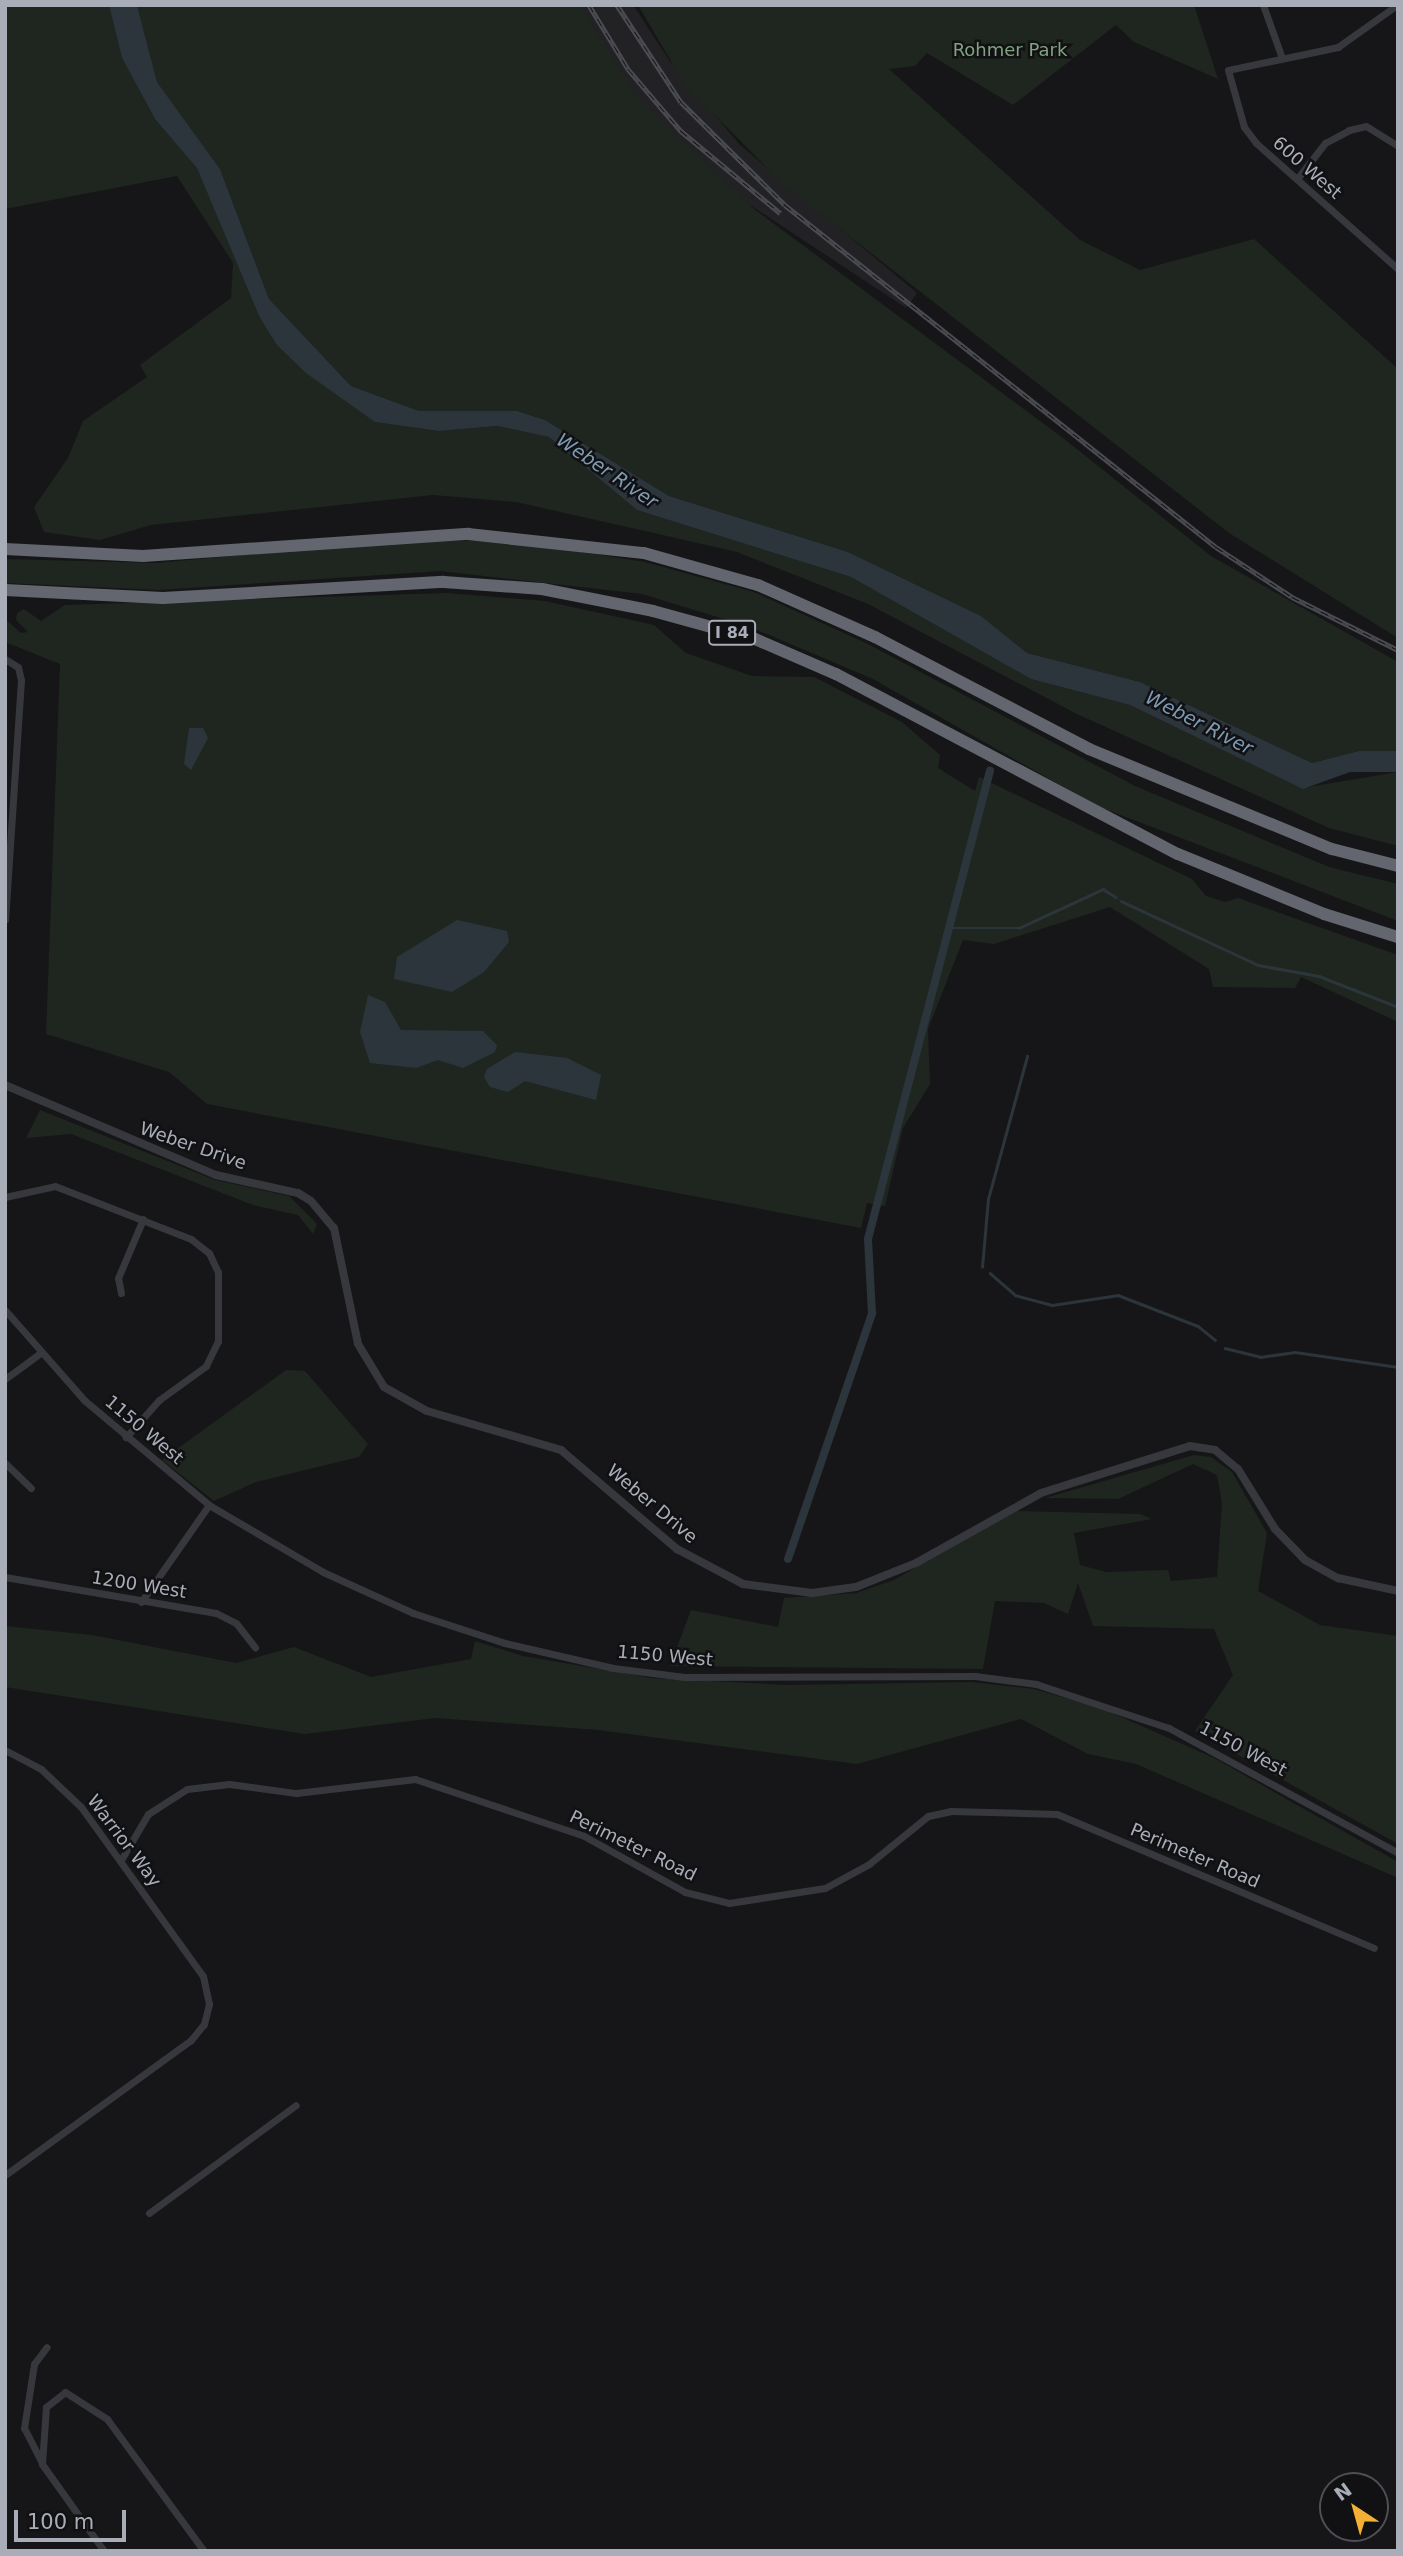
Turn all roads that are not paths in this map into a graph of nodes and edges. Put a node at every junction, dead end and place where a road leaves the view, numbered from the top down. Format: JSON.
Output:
{"nodes":[{"id":1,"x":1263,"y":5,"type":"edge"},
{"id":2,"x":1396,"y":5,"type":"edge"},
{"id":3,"x":1282,"y":58,"type":"junction"},
{"id":4,"x":1398,"y":146,"type":"edge"},
{"id":5,"x":1297,"y":179,"type":"junction"},
{"id":6,"x":1398,"y":269,"type":"edge"},
{"id":7,"x":5,"y":550,"type":"edge"},
{"id":8,"x":5,"y":590,"type":"edge"},
{"id":9,"x":5,"y":659,"type":"edge"},
{"id":10,"x":1398,"y":866,"type":"edge"},
{"id":11,"x":7,"y":884,"type":"edge"},
{"id":12,"x":5,"y":919,"type":"edge"},
{"id":13,"x":1398,"y":937,"type":"edge"},
{"id":14,"x":5,"y":1085,"type":"edge"},
{"id":15,"x":5,"y":1197,"type":"edge"},
{"id":16,"x":142,"y":1219,"type":"junction"},
{"id":17,"x":121,"y":1293,"type":"dead end"},
{"id":18,"x":5,"y":1310,"type":"edge"},
{"id":19,"x":39,"y":1354,"type":"junction"},
{"id":20,"x":5,"y":1379,"type":"edge"},
{"id":21,"x":127,"y":1437,"type":"junction"},
{"id":22,"x":5,"y":1463,"type":"edge"},
{"id":23,"x":31,"y":1488,"type":"dead end"},
{"id":24,"x":209,"y":1505,"type":"junction"},
{"id":25,"x":5,"y":1577,"type":"edge"},
{"id":26,"x":1398,"y":1591,"type":"edge"},
{"id":27,"x":141,"y":1602,"type":"junction"},
{"id":28,"x":255,"y":1647,"type":"dead end"},
{"id":29,"x":5,"y":1750,"type":"edge"},
{"id":30,"x":1398,"y":1853,"type":"edge"},
{"id":31,"x":121,"y":1860,"type":"junction"},
{"id":32,"x":1374,"y":1948,"type":"dead end"},
{"id":33,"x":296,"y":2105,"type":"dead end"},
{"id":34,"x":5,"y":2175,"type":"edge"},
{"id":35,"x":149,"y":2213,"type":"dead end"},
{"id":36,"x":47,"y":2347,"type":"dead end"},
{"id":37,"x":42,"y":2464,"type":"junction"},
{"id":38,"x":104,"y":2551,"type":"edge"},
{"id":39,"x":204,"y":2551,"type":"edge"}],
"edges":[{"from":1,"to":3,"type":"street"},
{"from":2,"to":3,"type":"street"},
{"from":3,"to":5,"type":"street","name":"600 West"},
{"from":4,"to":5,"type":"street"},
{"from":5,"to":6,"type":"street","name":"600 West"},
{"from":7,"to":10,"type":"highway"},
{"from":8,"to":13,"type":"highway","number":"I 84"},
{"from":9,"to":11,"type":"street"},
{"from":11,"to":12,"type":"street"},
{"from":14,"to":26,"type":"street","name":"Weber Drive"},
{"from":15,"to":16,"type":"street"},
{"from":16,"to":17,"type":"street"},
{"from":16,"to":21,"type":"street"},
{"from":18,"to":19,"type":"street","name":"1150 West"},
{"from":19,"to":20,"type":"street"},
{"from":19,"to":21,"type":"street","name":"1150 West"},
{"from":21,"to":24,"type":"street","name":"1150 West"},
{"from":22,"to":23,"type":"street"},
{"from":24,"to":27,"type":"street"},
{"from":24,"to":30,"type":"street","name":"1150 West"},
{"from":25,"to":27,"type":"street","name":"1200 West"},
{"from":27,"to":28,"type":"street","name":"1200 West"},
{"from":29,"to":31,"type":"street","name":"Warrior Way"},
{"from":31,"to":32,"type":"street","name":"Perimeter Road"},
{"from":31,"to":34,"type":"street","name":"Warrior Way"},
{"from":33,"to":35,"type":"street"},
{"from":36,"to":37,"type":"street"},
{"from":37,"to":38,"type":"street"},
{"from":37,"to":39,"type":"street"}]}
